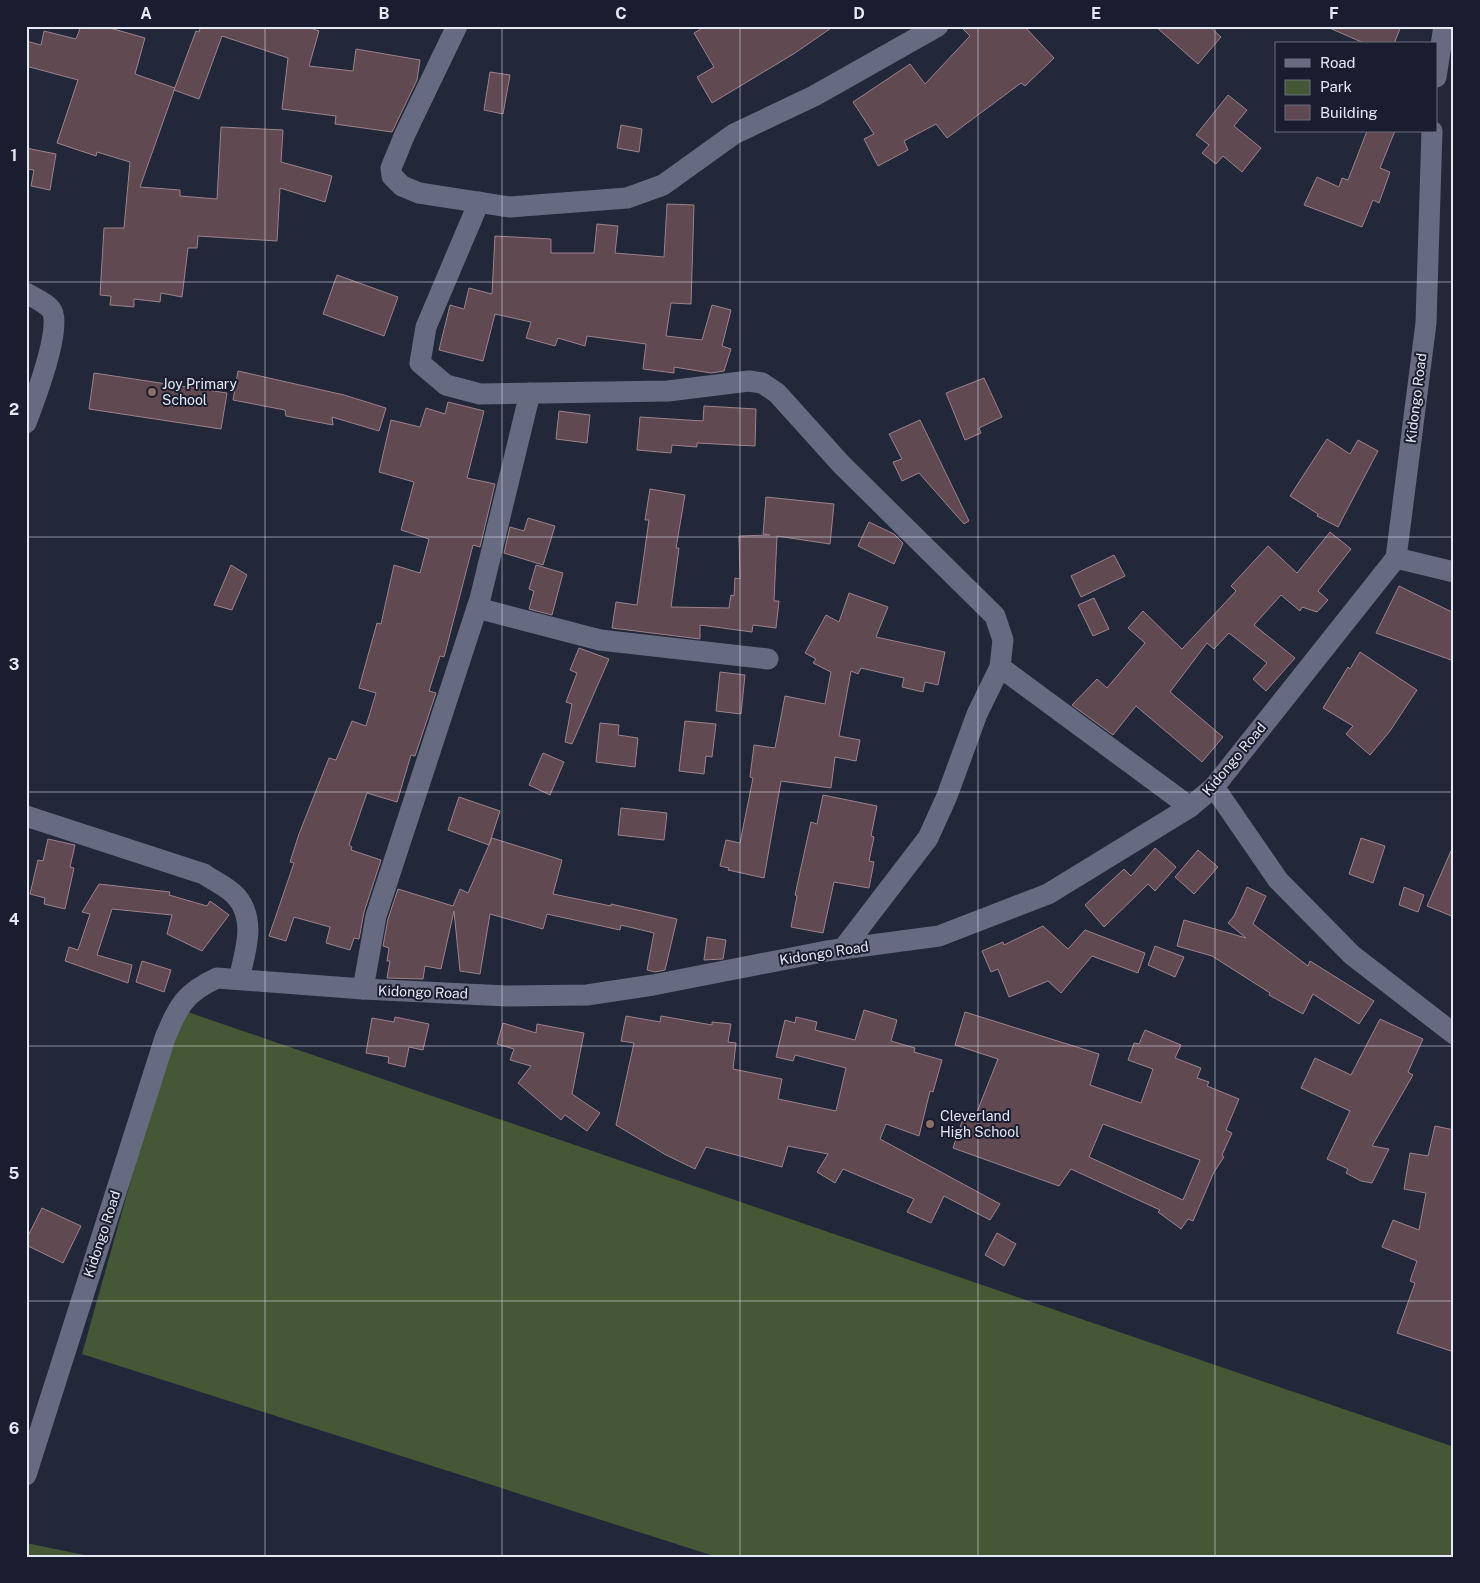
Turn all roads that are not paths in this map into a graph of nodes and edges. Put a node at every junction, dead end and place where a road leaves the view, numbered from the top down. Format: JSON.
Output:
{"nodes":[{"id":1,"x":457,"y":26,"type":"edge"},
{"id":2,"x":938,"y":26,"type":"edge"},
{"id":3,"x":1444,"y":26,"type":"edge"},
{"id":4,"x":1438,"y":64,"type":"edge"},
{"id":5,"x":1432,"y":132,"type":"edge"},
{"id":6,"x":479,"y":202,"type":"junction"},
{"id":7,"x":26,"y":293,"type":"edge"},
{"id":8,"x":530,"y":393,"type":"junction"},
{"id":9,"x":26,"y":423,"type":"edge"},
{"id":10,"x":1396,"y":558,"type":"junction"},
{"id":11,"x":1454,"y":572,"type":"edge"},
{"id":12,"x":477,"y":608,"type":"junction"},
{"id":13,"x":768,"y":659,"type":"dead end"},
{"id":14,"x":1000,"y":667,"type":"junction"},
{"id":15,"x":1214,"y":787,"type":"junction"},
{"id":16,"x":1190,"y":807,"type":"junction"},
{"id":17,"x":26,"y":816,"type":"edge"},
{"id":18,"x":843,"y":949,"type":"junction"},
{"id":19,"x":239,"y":979,"type":"junction"},
{"id":20,"x":363,"y":990,"type":"junction"},
{"id":21,"x":1454,"y":1034,"type":"edge"},
{"id":22,"x":26,"y":1475,"type":"edge"}],
"edges":[{"from":1,"to":6,"type":"street"},
{"from":2,"to":6,"type":"street"},
{"from":3,"to":4,"type":"street"},
{"from":5,"to":10,"type":"street","name":"Kidongo Road"},
{"from":6,"to":8,"type":"street"},
{"from":7,"to":9,"type":"street"},
{"from":8,"to":12,"type":"street"},
{"from":8,"to":14,"type":"street"},
{"from":10,"to":11,"type":"street"},
{"from":10,"to":15,"type":"street","name":"Kidongo Road"},
{"from":12,"to":13,"type":"street"},
{"from":12,"to":20,"type":"street"},
{"from":14,"to":16,"type":"street"},
{"from":14,"to":18,"type":"street"},
{"from":15,"to":16,"type":"street","name":"Kidongo Road"},
{"from":15,"to":21,"type":"street"},
{"from":16,"to":18,"type":"street","name":"Kidongo Road"},
{"from":17,"to":19,"type":"street"},
{"from":18,"to":20,"type":"street","name":"Kidongo Road"},
{"from":19,"to":20,"type":"street","name":"Kidongo Road"},
{"from":19,"to":22,"type":"street","name":"Kidongo Road"}]}
